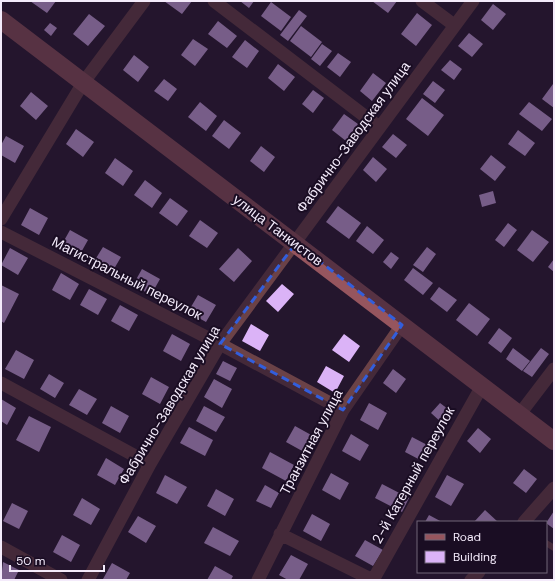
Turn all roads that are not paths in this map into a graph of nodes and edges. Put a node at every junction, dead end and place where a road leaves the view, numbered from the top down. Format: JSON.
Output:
{"nodes":[{"id":1,"x":144,"y":1,"type":"edge"},
{"id":2,"x":214,"y":1,"type":"edge"},
{"id":3,"x":422,"y":1,"type":"edge"},
{"id":4,"x":473,"y":1,"type":"edge"},
{"id":5,"x":1,"y":20,"type":"edge"},
{"id":6,"x":454,"y":25,"type":"junction"},
{"id":7,"x":83,"y":83,"type":"junction"},
{"id":8,"x":379,"y":126,"type":"junction"},
{"id":9,"x":1,"y":219,"type":"edge"},
{"id":10,"x":1,"y":232,"type":"edge"},
{"id":11,"x":296,"y":243,"type":"junction"},
{"id":12,"x":402,"y":325,"type":"junction"},
{"id":13,"x":220,"y":344,"type":"junction"},
{"id":14,"x":554,"y":369,"type":"edge"},
{"id":15,"x":1,"y":383,"type":"edge"},
{"id":16,"x":482,"y":386,"type":"junction"},
{"id":17,"x":343,"y":410,"type":"junction"},
{"id":18,"x":519,"y":414,"type":"junction"},
{"id":19,"x":554,"y":441,"type":"edge"},
{"id":20,"x":150,"y":464,"type":"junction"},
{"id":21,"x":554,"y":488,"type":"edge"},
{"id":22,"x":525,"y":521,"type":"edge"},
{"id":23,"x":280,"y":534,"type":"junction"},
{"id":24,"x":1,"y":547,"type":"edge"},
{"id":25,"x":61,"y":580,"type":"edge"},
{"id":26,"x":88,"y":580,"type":"edge"},
{"id":27,"x":258,"y":580,"type":"edge"},
{"id":28,"x":373,"y":580,"type":"edge"}],
"edges":[{"from":1,"to":7,"type":"street"},
{"from":2,"to":8,"type":"street"},
{"from":3,"to":6,"type":"street"},
{"from":4,"to":6,"type":"street","name":"Фабрично-Заводская улица"},
{"from":5,"to":7,"type":"street","name":"улица Танкистов"},
{"from":6,"to":8,"type":"street","name":"Фабрично-Заводская улица"},
{"from":7,"to":9,"type":"street"},
{"from":7,"to":11,"type":"street","name":"улица Танкистов"},
{"from":8,"to":11,"type":"street","name":"Фабрично-Заводская улица"},
{"from":10,"to":13,"type":"street","name":"Магистральный переулок"},
{"from":11,"to":12,"type":"street","name":"улица Танкистов"},
{"from":11,"to":13,"type":"street","name":"Фабрично-Заводская улица"},
{"from":12,"to":16,"type":"street","name":"улица Танкистов"},
{"from":12,"to":17,"type":"street","name":"Транзитная улица"},
{"from":13,"to":17,"type":"street","name":"Магистральный переулок"},
{"from":13,"to":20,"type":"street","name":"Фабрично-Заводская улица"},
{"from":14,"to":18,"type":"street"},
{"from":15,"to":20,"type":"street"},
{"from":16,"to":18,"type":"street","name":"улица Танкистов"},
{"from":16,"to":28,"type":"street","name":"2-й Катерный переулок"},
{"from":17,"to":23,"type":"street","name":"Транзитная улица"},
{"from":18,"to":19,"type":"street","name":"улица Танкистов"},
{"from":20,"to":26,"type":"street","name":"Фабрично-Заводская улица"},
{"from":21,"to":22,"type":"street"},
{"from":23,"to":27,"type":"street","name":"Транзитная улица"},
{"from":23,"to":28,"type":"street"},
{"from":24,"to":25,"type":"street"}]}
